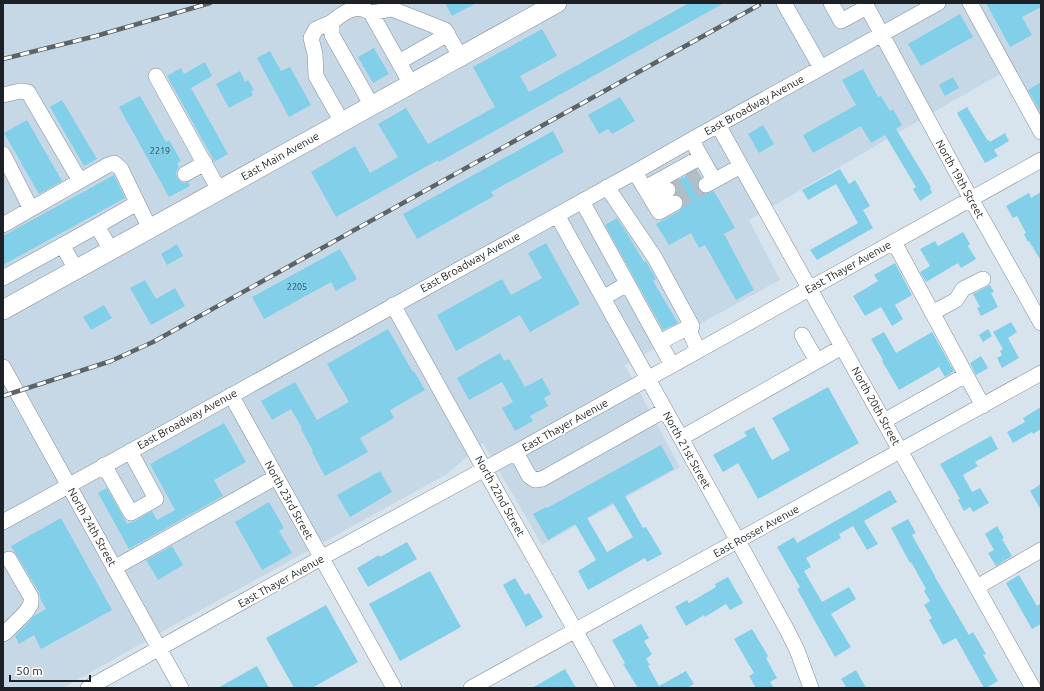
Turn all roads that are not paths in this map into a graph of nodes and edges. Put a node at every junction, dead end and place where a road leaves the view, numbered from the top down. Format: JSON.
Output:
{"nodes":[{"id":1,"x":557,"y":3,"type":"edge"},
{"id":2,"x":784,"y":3,"type":"edge"},
{"id":3,"x":831,"y":3,"type":"edge"},
{"id":4,"x":970,"y":3,"type":"edge"},
{"id":5,"x":933,"y":4,"type":"edge"},
{"id":6,"x":866,"y":5,"type":"edge"},
{"id":7,"x":371,"y":13,"type":"junction"},
{"id":8,"x":332,"y":22,"type":"junction"},
{"id":9,"x":448,"y":34,"type":"junction"},
{"id":10,"x":881,"y":34,"type":"junction"},
{"id":11,"x":460,"y":56,"type":"junction"},
{"id":12,"x":399,"y":62,"type":"junction"},
{"id":13,"x":821,"y":68,"type":"junction"},
{"id":14,"x":156,"y":76,"type":"dead end"},
{"id":15,"x":411,"y":84,"type":"junction"},
{"id":16,"x":3,"y":95,"type":"edge"},
{"id":17,"x":372,"y":106,"type":"junction"},
{"id":18,"x":342,"y":122,"type":"junction"},
{"id":19,"x":718,"y":125,"type":"junction"},
{"id":20,"x":1041,"y":132,"type":"edge"},
{"id":21,"x":691,"y":140,"type":"junction"},
{"id":22,"x":3,"y":154,"type":"edge"},
{"id":23,"x":1041,"y":160,"type":"edge"},
{"id":24,"x":205,"y":163,"type":"junction"},
{"id":25,"x":741,"y":166,"type":"junction"},
{"id":26,"x":635,"y":172,"type":"junction"},
{"id":27,"x":705,"y":172,"type":"junction"},
{"id":28,"x":185,"y":174,"type":"dead end"},
{"id":29,"x":80,"y":181,"type":"junction"},
{"id":30,"x":607,"y":187,"type":"junction"},
{"id":31,"x":219,"y":190,"type":"junction"},
{"id":32,"x":648,"y":193,"type":"junction"},
{"id":33,"x":672,"y":196,"type":"tunnel mouth"},
{"id":34,"x":971,"y":199,"type":"junction"},
{"id":35,"x":582,"y":201,"type":"junction"},
{"id":36,"x":137,"y":203,"type":"junction"},
{"id":37,"x":31,"y":209,"type":"junction"},
{"id":38,"x":557,"y":215,"type":"junction"},
{"id":39,"x":3,"y":225,"type":"edge"},
{"id":40,"x":97,"y":226,"type":"junction"},
{"id":41,"x":150,"y":229,"type":"junction"},
{"id":42,"x":894,"y":242,"type":"junction"},
{"id":43,"x":62,"y":245,"type":"junction"},
{"id":44,"x":111,"y":250,"type":"junction"},
{"id":45,"x":76,"y":269,"type":"junction"},
{"id":46,"x":3,"y":278,"type":"edge"},
{"id":47,"x":983,"y":279,"type":"dead end"},
{"id":48,"x":628,"y":284,"type":"junction"},
{"id":49,"x":810,"y":289,"type":"junction"},
{"id":50,"x":603,"y":298,"type":"junction"},
{"id":51,"x":393,"y":305,"type":"junction"},
{"id":52,"x":3,"y":310,"type":"edge"},
{"id":53,"x":932,"y":313,"type":"junction"},
{"id":54,"x":1041,"y":323,"type":"edge"},
{"id":55,"x":688,"y":330,"type":"junction"},
{"id":56,"x":802,"y":335,"type":"dead end"},
{"id":57,"x":660,"y":342,"type":"junction"},
{"id":58,"x":842,"y":347,"type":"junction"},
{"id":59,"x":698,"y":351,"type":"junction"},
{"id":60,"x":817,"y":361,"type":"junction"},
{"id":61,"x":672,"y":366,"type":"junction"},
{"id":62,"x":3,"y":367,"type":"edge"},
{"id":63,"x":1041,"y":373,"type":"edge"},
{"id":64,"x":966,"y":375,"type":"junction"},
{"id":65,"x":648,"y":379,"type":"junction"},
{"id":66,"x":231,"y":395,"type":"junction"},
{"id":67,"x":983,"y":406,"type":"junction"},
{"id":68,"x":665,"y":410,"type":"junction"},
{"id":69,"x":884,"y":421,"type":"junction"},
{"id":70,"x":681,"y":438,"type":"junction"},
{"id":71,"x":130,"y":451,"type":"junction"},
{"id":72,"x":900,"y":451,"type":"junction"},
{"id":73,"x":516,"y":452,"type":"junction"},
{"id":74,"x":104,"y":465,"type":"junction"},
{"id":75,"x":485,"y":469,"type":"junction"},
{"id":76,"x":276,"y":477,"type":"junction"},
{"id":77,"x":69,"y":485,"type":"junction"},
{"id":78,"x":3,"y":522,"type":"edge"},
{"id":79,"x":738,"y":541,"type":"junction"},
{"id":80,"x":1041,"y":550,"type":"edge"},
{"id":81,"x":5,"y":557,"type":"edge"},
{"id":82,"x":321,"y":558,"type":"junction"},
{"id":83,"x":114,"y":568,"type":"junction"},
{"id":84,"x":976,"y":587,"type":"junction"},
{"id":85,"x":575,"y":630,"type":"junction"},
{"id":86,"x":3,"y":634,"type":"edge"},
{"id":87,"x":159,"y":649,"type":"junction"},
{"id":88,"x":88,"y":688,"type":"edge"},
{"id":89,"x":181,"y":688,"type":"edge"},
{"id":90,"x":394,"y":688,"type":"edge"},
{"id":91,"x":471,"y":688,"type":"edge"},
{"id":92,"x":607,"y":688,"type":"edge"},
{"id":93,"x":811,"y":688,"type":"edge"},
{"id":94,"x":1033,"y":688,"type":"edge"}],
"edges":[{"from":1,"to":11,"type":"main road","name":"East Main Avenue"},
{"from":2,"to":13,"type":"street"},
{"from":3,"to":6,"type":"street"},
{"from":4,"to":20,"type":"street"},
{"from":5,"to":10,"type":"street","name":"East Broadway Avenue"},
{"from":6,"to":10,"type":"street","name":"North 19th Street"},
{"from":7,"to":8,"type":"street"},
{"from":7,"to":9,"type":"street"},
{"from":7,"to":12,"type":"street"},
{"from":8,"to":17,"type":"street"},
{"from":8,"to":18,"type":"street"},
{"from":9,"to":11,"type":"street"},
{"from":9,"to":12,"type":"street"},
{"from":10,"to":13,"type":"street","name":"East Broadway Avenue"},
{"from":10,"to":34,"type":"street","name":"North 19th Street"},
{"from":11,"to":15,"type":"main road","name":"East Main Avenue"},
{"from":12,"to":15,"type":"street"},
{"from":13,"to":19,"type":"street","name":"East Broadway Avenue"},
{"from":14,"to":24,"type":"street"},
{"from":15,"to":17,"type":"main road","name":"East Main Avenue"},
{"from":16,"to":29,"type":"street"},
{"from":17,"to":18,"type":"main road","name":"East Main Avenue"},
{"from":18,"to":31,"type":"main road","name":"East Main Avenue"},
{"from":19,"to":21,"type":"street","name":"East Broadway Avenue"},
{"from":19,"to":25,"type":"street","name":"North 20th Street"},
{"from":21,"to":26,"type":"street","name":"East Broadway Avenue"},
{"from":21,"to":27,"type":"street"},
{"from":22,"to":37,"type":"street"},
{"from":23,"to":34,"type":"street","name":"East Thayer Avenue"},
{"from":24,"to":28,"type":"street"},
{"from":24,"to":31,"type":"street"},
{"from":25,"to":27,"type":"street"},
{"from":25,"to":49,"type":"street","name":"North 20th Street"},
{"from":26,"to":30,"type":"street","name":"East Broadway Avenue"},
{"from":26,"to":32,"type":"street"},
{"from":27,"to":32,"type":"street"},
{"from":29,"to":36,"type":"street"},
{"from":29,"to":37,"type":"street"},
{"from":30,"to":35,"type":"street","name":"East Broadway Avenue"},
{"from":30,"to":55,"type":"street"},
{"from":31,"to":41,"type":"main road","name":"East Main Avenue"},
{"from":32,"to":33,"type":"street"},
{"from":34,"to":42,"type":"street","name":"East Thayer Avenue"},
{"from":34,"to":54,"type":"street","name":"North 19th Street"},
{"from":35,"to":38,"type":"street","name":"East Broadway Avenue"},
{"from":35,"to":48,"type":"street"},
{"from":36,"to":40,"type":"street"},
{"from":36,"to":41,"type":"street"},
{"from":37,"to":39,"type":"street"},
{"from":38,"to":50,"type":"street","name":"North 21st Street"},
{"from":38,"to":51,"type":"street","name":"East Broadway Avenue"},
{"from":40,"to":43,"type":"street"},
{"from":40,"to":44,"type":"street"},
{"from":41,"to":44,"type":"main road","name":"East Main Avenue"},
{"from":42,"to":49,"type":"street","name":"East Thayer Avenue"},
{"from":42,"to":53,"type":"street"},
{"from":43,"to":45,"type":"street"},
{"from":43,"to":46,"type":"street"},
{"from":44,"to":45,"type":"main road","name":"East Main Avenue"},
{"from":45,"to":52,"type":"main road","name":"East Main Avenue"},
{"from":47,"to":53,"type":"street"},
{"from":48,"to":50,"type":"street"},
{"from":48,"to":57,"type":"street"},
{"from":49,"to":58,"type":"street","name":"North 20th Street"},
{"from":49,"to":59,"type":"street","name":"East Thayer Avenue"},
{"from":50,"to":65,"type":"street","name":"North 21st Street"},
{"from":51,"to":66,"type":"street","name":"East Broadway Avenue"},
{"from":51,"to":75,"type":"street","name":"North 22nd Street"},
{"from":53,"to":64,"type":"street"},
{"from":55,"to":57,"type":"street"},
{"from":55,"to":59,"type":"street"},
{"from":56,"to":60,"type":"street"},
{"from":57,"to":61,"type":"street"},
{"from":58,"to":60,"type":"street"},
{"from":58,"to":69,"type":"street","name":"North 20th Street"},
{"from":59,"to":61,"type":"street","name":"East Thayer Avenue"},
{"from":60,"to":70,"type":"street"},
{"from":61,"to":65,"type":"street","name":"East Thayer Avenue"},
{"from":62,"to":77,"type":"street","name":"North 24th Street"},
{"from":63,"to":67,"type":"street","name":"East Rosser Avenue"},
{"from":64,"to":67,"type":"street"},
{"from":64,"to":69,"type":"street"},
{"from":65,"to":68,"type":"street","name":"North 21st Street"},
{"from":65,"to":73,"type":"street","name":"East Thayer Avenue"},
{"from":66,"to":71,"type":"street","name":"East Broadway Avenue"},
{"from":66,"to":76,"type":"street","name":"North 23rd Street"},
{"from":67,"to":72,"type":"street","name":"East Rosser Avenue"},
{"from":68,"to":70,"type":"street","name":"North 21st Street"},
{"from":68,"to":73,"type":"street"},
{"from":69,"to":72,"type":"street","name":"North 20th Street"},
{"from":70,"to":79,"type":"street","name":"North 21st Street"},
{"from":71,"to":74,"type":"street","name":"East Broadway Avenue"},
{"from":71,"to":74,"type":"street"},
{"from":72,"to":79,"type":"street","name":"East Rosser Avenue"},
{"from":72,"to":84,"type":"street","name":"North 20th Street"},
{"from":73,"to":75,"type":"street","name":"East Thayer Avenue"},
{"from":74,"to":77,"type":"street","name":"East Broadway Avenue"},
{"from":75,"to":82,"type":"street","name":"East Thayer Avenue"},
{"from":75,"to":85,"type":"street","name":"North 22nd Street"},
{"from":76,"to":82,"type":"street","name":"North 23rd Street"},
{"from":76,"to":83,"type":"street"},
{"from":77,"to":78,"type":"street","name":"East Broadway Avenue"},
{"from":77,"to":83,"type":"street","name":"North 24th Street"},
{"from":79,"to":85,"type":"street","name":"East Rosser Avenue"},
{"from":79,"to":93,"type":"street","name":"North 21st Street"},
{"from":80,"to":84,"type":"street"},
{"from":81,"to":86,"type":"street"},
{"from":82,"to":87,"type":"street","name":"East Thayer Avenue"},
{"from":82,"to":90,"type":"street","name":"North 23rd Street"},
{"from":83,"to":87,"type":"street","name":"North 24th Street"},
{"from":84,"to":94,"type":"street","name":"North 20th Street"},
{"from":85,"to":91,"type":"street","name":"East Rosser Avenue"},
{"from":85,"to":92,"type":"street","name":"North 22nd Street"},
{"from":87,"to":88,"type":"street","name":"East Thayer Avenue"},
{"from":87,"to":89,"type":"street","name":"North 24th Street"}]}
